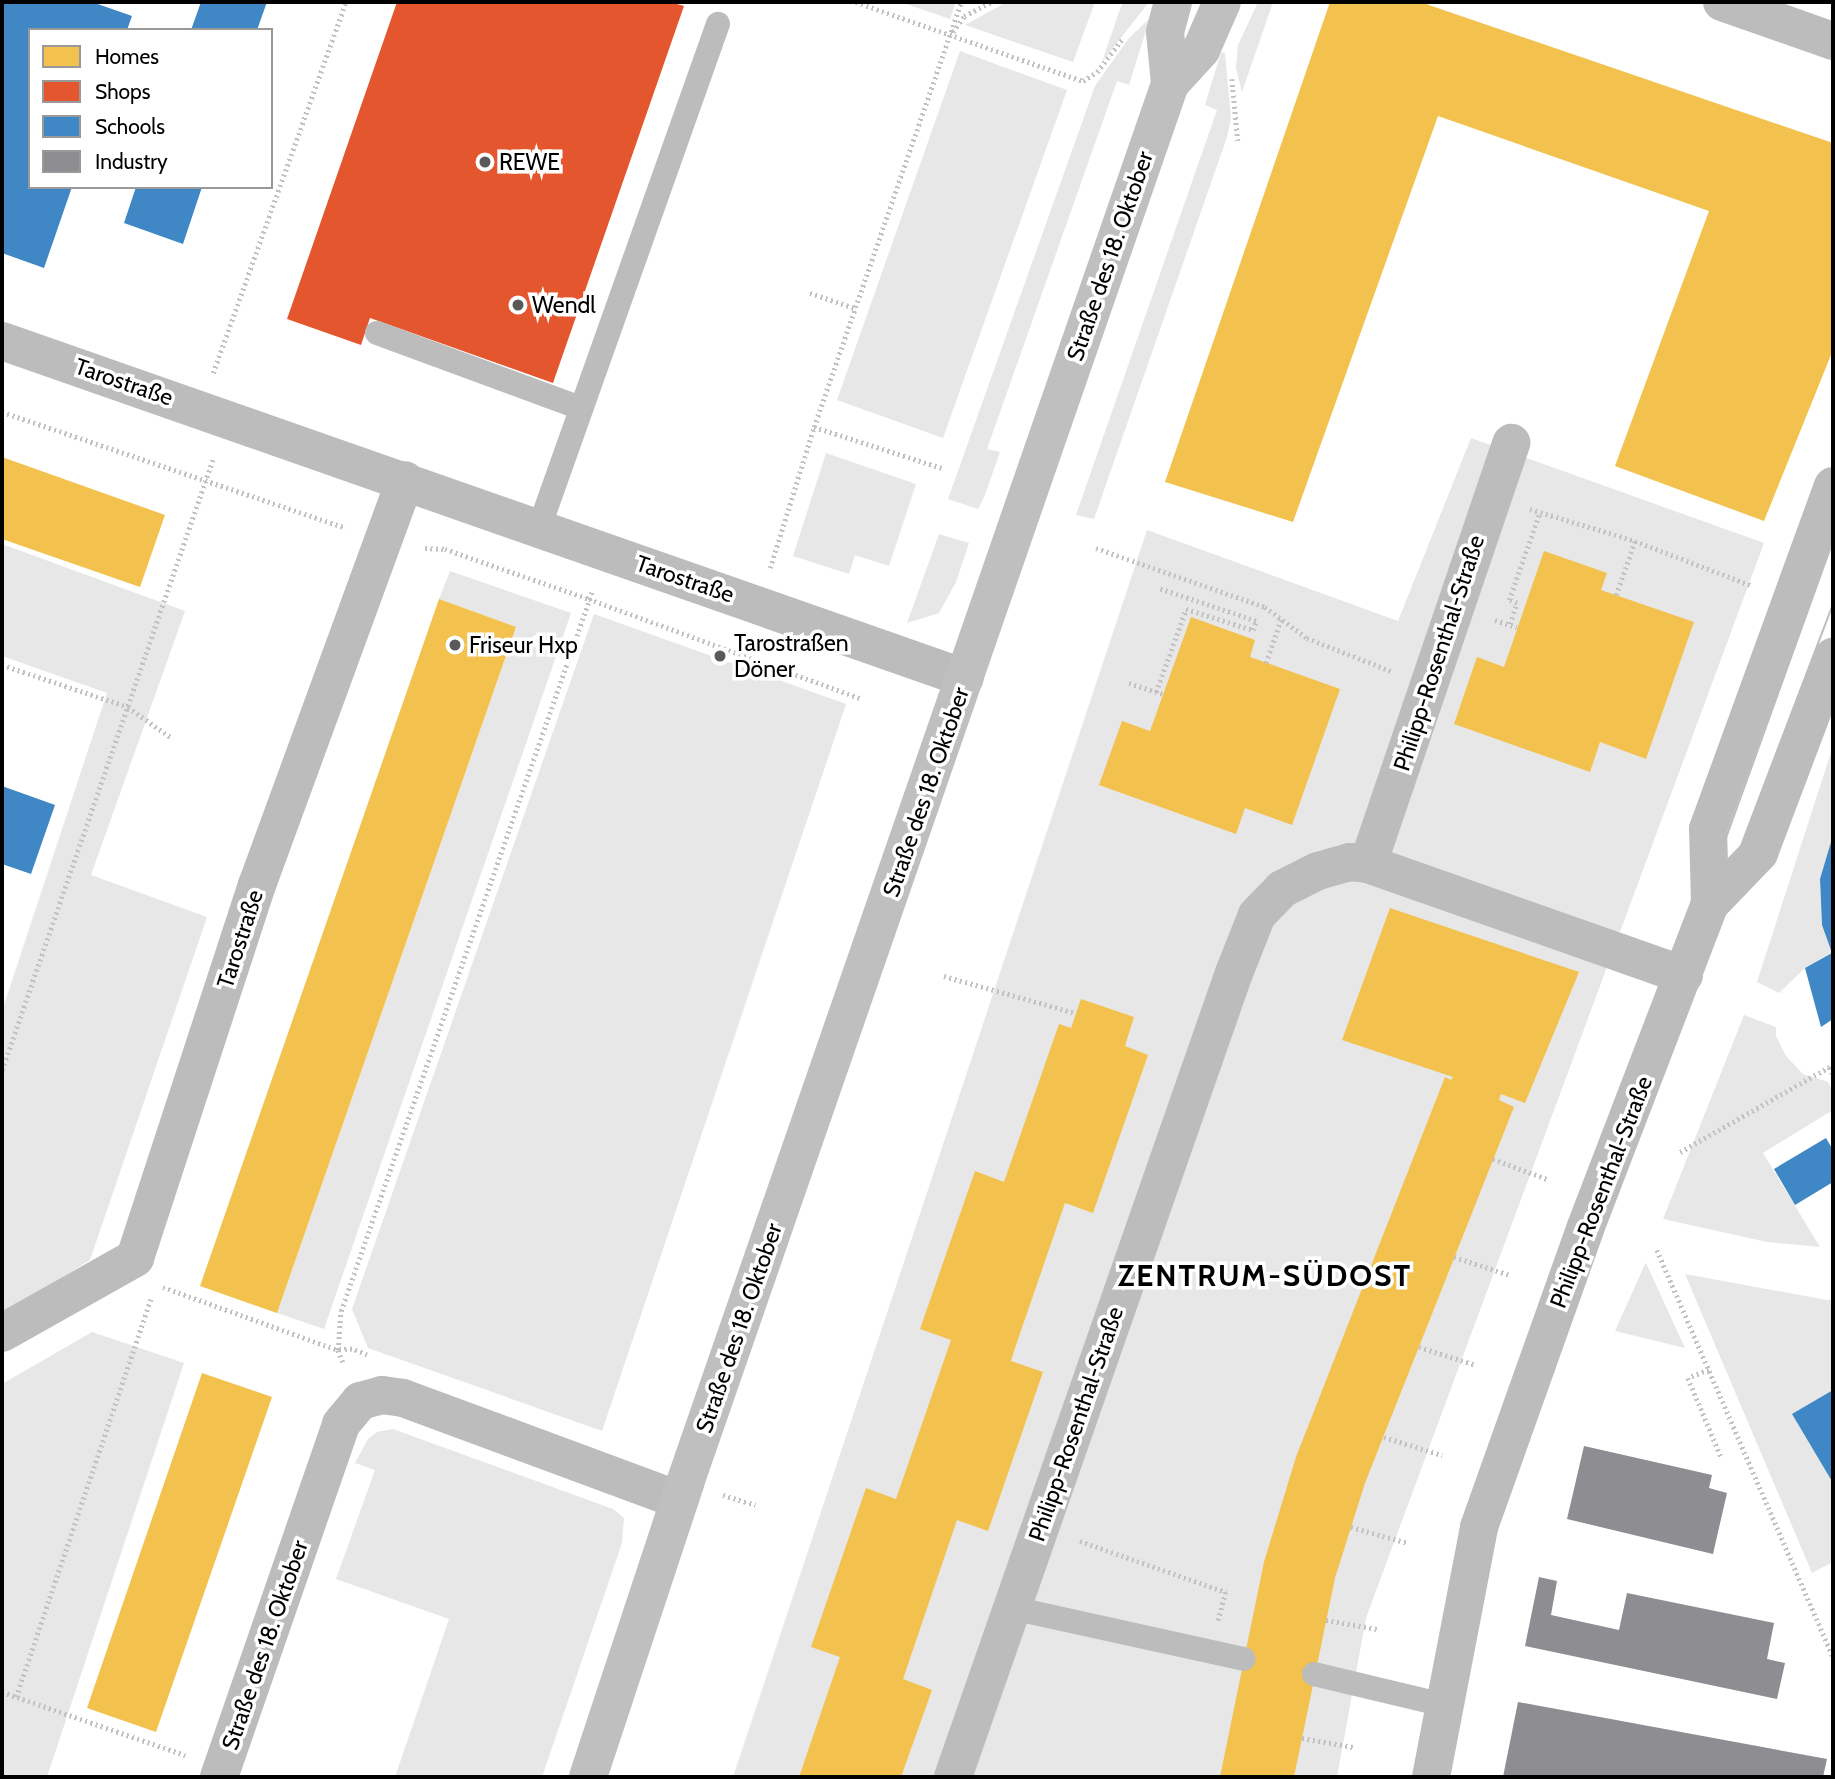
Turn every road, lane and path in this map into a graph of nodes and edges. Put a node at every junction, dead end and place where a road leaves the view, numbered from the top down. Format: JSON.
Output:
{"nodes":[{"id":1,"x":346,"y":2,"type":"edge"},
{"id":2,"x":856,"y":2,"type":"edge"},
{"id":3,"x":961,"y":2,"type":"edge"},
{"id":4,"x":992,"y":2,"type":"edge"},
{"id":5,"x":1173,"y":2,"type":"edge"},
{"id":6,"x":1222,"y":2,"type":"edge"},
{"id":7,"x":1722,"y":2,"type":"edge"},
{"id":8,"x":864,"y":3,"type":"edge"},
{"id":9,"x":719,"y":24,"type":"dead end"},
{"id":10,"x":1126,"y":34,"type":"dead end"},
{"id":11,"x":951,"y":35,"type":"junction"},
{"id":12,"x":1833,"y":41,"type":"edge"},
{"id":13,"x":1170,"y":83,"type":"junction"},
{"id":14,"x":810,"y":293,"type":"dead end"},
{"id":15,"x":856,"y":308,"type":"junction"},
{"id":16,"x":377,"y":333,"type":"dead end"},
{"id":17,"x":2,"y":341,"type":"edge"},
{"id":18,"x":581,"y":408,"type":"junction"},
{"id":19,"x":2,"y":412,"type":"edge"},
{"id":20,"x":214,"y":413,"type":"junction"},
{"id":21,"x":814,"y":427,"type":"junction"},
{"id":22,"x":1511,"y":443,"type":"dead end"},
{"id":23,"x":942,"y":468,"type":"dead end"},
{"id":24,"x":206,"y":480,"type":"junction"},
{"id":25,"x":405,"y":480,"type":"junction"},
{"id":26,"x":1833,"y":486,"type":"edge"},
{"id":27,"x":1491,"y":498,"type":"junction"},
{"id":28,"x":1540,"y":512,"type":"junction"},
{"id":29,"x":539,"y":528,"type":"junction"},
{"id":30,"x":382,"y":541,"type":"junction"},
{"id":31,"x":1635,"y":541,"type":"junction"},
{"id":32,"x":1096,"y":548,"type":"dead end"},
{"id":33,"x":606,"y":552,"type":"junction"},
{"id":34,"x":1756,"y":587,"type":"dead end"},
{"id":35,"x":1160,"y":589,"type":"dead end"},
{"id":36,"x":1616,"y":595,"type":"dead end"},
{"id":37,"x":589,"y":599,"type":"junction"},
{"id":38,"x":758,"y":605,"type":"junction"},
{"id":39,"x":1281,"y":619,"type":"junction"},
{"id":40,"x":1496,"y":621,"type":"dead end"},
{"id":41,"x":1510,"y":624,"type":"junction"},
{"id":42,"x":1517,"y":627,"type":"dead end"},
{"id":43,"x":1833,"y":657,"type":"edge"},
{"id":44,"x":1265,"y":663,"type":"dead end"},
{"id":45,"x":2,"y":665,"type":"edge"},
{"id":46,"x":965,"y":678,"type":"junction"},
{"id":47,"x":1428,"y":682,"type":"junction"},
{"id":48,"x":1129,"y":683,"type":"dead end"},
{"id":49,"x":1156,"y":692,"type":"junction"},
{"id":50,"x":1163,"y":694,"type":"dead end"},
{"id":51,"x":862,"y":699,"type":"dead end"},
{"id":52,"x":128,"y":707,"type":"junction"},
{"id":53,"x":173,"y":739,"type":"dead end"},
{"id":54,"x":1368,"y":864,"type":"junction"},
{"id":55,"x":1710,"y":904,"type":"junction"},
{"id":56,"x":1684,"y":975,"type":"junction"},
{"id":57,"x":944,"y":976,"type":"dead end"},
{"id":58,"x":1076,"y":1013,"type":"dead end"},
{"id":59,"x":2,"y":1070,"type":"edge"},
{"id":60,"x":1833,"y":1074,"type":"edge"},
{"id":61,"x":1680,"y":1152,"type":"dead end"},
{"id":62,"x":1493,"y":1159,"type":"dead end"},
{"id":63,"x":1547,"y":1178,"type":"dead end"},
{"id":64,"x":1657,"y":1250,"type":"dead end"},
{"id":65,"x":1454,"y":1257,"type":"dead end"},
{"id":66,"x":1510,"y":1275,"type":"dead end"},
{"id":67,"x":156,"y":1284,"type":"dead end"},
{"id":68,"x":151,"y":1297,"type":"dead end"},
{"id":69,"x":2,"y":1332,"type":"edge"},
{"id":70,"x":1419,"y":1347,"type":"dead end"},
{"id":71,"x":338,"y":1350,"type":"junction"},
{"id":72,"x":378,"y":1359,"type":"dead end"},
{"id":73,"x":1476,"y":1365,"type":"dead end"},
{"id":74,"x":1709,"y":1370,"type":"junction"},
{"id":75,"x":360,"y":1401,"type":"junction"},
{"id":76,"x":1384,"y":1437,"type":"dead end"},
{"id":77,"x":1442,"y":1455,"type":"dead end"},
{"id":78,"x":1723,"y":1459,"type":"dead end"},
{"id":79,"x":680,"y":1500,"type":"junction"},
{"id":80,"x":1351,"y":1527,"type":"dead end"},
{"id":81,"x":1039,"y":1530,"type":"junction"},
{"id":82,"x":1408,"y":1543,"type":"dead end"},
{"id":83,"x":1012,"y":1608,"type":"junction"},
{"id":84,"x":1326,"y":1620,"type":"dead end"},
{"id":85,"x":1377,"y":1629,"type":"dead end"},
{"id":86,"x":1210,"y":1652,"type":"junction"},
{"id":87,"x":1833,"y":1656,"type":"edge"},
{"id":88,"x":1243,"y":1659,"type":"dead end"},
{"id":89,"x":1314,"y":1674,"type":"dead end"},
{"id":90,"x":2,"y":1692,"type":"edge"},
{"id":91,"x":16,"y":1697,"type":"junction"},
{"id":92,"x":1444,"y":1704,"type":"junction"},
{"id":93,"x":1302,"y":1738,"type":"dead end"},
{"id":94,"x":1353,"y":1747,"type":"dead end"},
{"id":95,"x":221,"y":1773,"type":"edge"},
{"id":96,"x":588,"y":1777,"type":"edge"},
{"id":97,"x":953,"y":1777,"type":"edge"},
{"id":98,"x":1431,"y":1777,"type":"edge"}],
"edges":[{"from":1,"to":20,"type":"path"},
{"from":2,"to":8,"type":"path"},
{"from":3,"to":11,"type":"path"},
{"from":4,"to":11,"type":"path"},
{"from":5,"to":13,"type":"main road","name":"Straße des 18. Oktober"},
{"from":6,"to":13,"type":"main road","name":"Straße des 18. Oktober"},
{"from":7,"to":12,"type":"street"},
{"from":8,"to":11,"type":"path"},
{"from":9,"to":18,"type":"lane"},
{"from":10,"to":11,"type":"path"},
{"from":11,"to":15,"type":"path"},
{"from":13,"to":46,"type":"main road","name":"Straße des 18. Oktober"},
{"from":14,"to":15,"type":"path"},
{"from":15,"to":21,"type":"path"},
{"from":16,"to":18,"type":"lane"},
{"from":17,"to":20,"type":"street","name":"Tarostraße"},
{"from":18,"to":29,"type":"lane"},
{"from":19,"to":24,"type":"path"},
{"from":20,"to":24,"type":"path"},
{"from":20,"to":25,"type":"street","name":"Tarostraße"},
{"from":21,"to":23,"type":"path"},
{"from":21,"to":38,"type":"path"},
{"from":22,"to":27,"type":"street","name":"Philipp-Rosenthal-Straße"},
{"from":24,"to":30,"type":"path"},
{"from":24,"to":52,"type":"path"},
{"from":25,"to":29,"type":"street","name":"Tarostraße"},
{"from":25,"to":30,"type":"street","name":"Tarostraße"},
{"from":26,"to":55,"type":"street","name":"Philipp-Rosenthal-Straße"},
{"from":27,"to":28,"type":"path"},
{"from":27,"to":47,"type":"street","name":"Philipp-Rosenthal-Straße"},
{"from":28,"to":31,"type":"path"},
{"from":28,"to":41,"type":"path"},
{"from":29,"to":33,"type":"street","name":"Tarostraße"},
{"from":30,"to":37,"type":"path"},
{"from":30,"to":69,"type":"street","name":"Tarostraße"},
{"from":31,"to":34,"type":"path"},
{"from":31,"to":36,"type":"path"},
{"from":32,"to":39,"type":"path"},
{"from":33,"to":37,"type":"path"},
{"from":33,"to":38,"type":"street","name":"Tarostraße"},
{"from":35,"to":49,"type":"path"},
{"from":37,"to":51,"type":"path"},
{"from":37,"to":71,"type":"path"},
{"from":38,"to":46,"type":"street","name":"Tarostraße"},
{"from":39,"to":44,"type":"path"},
{"from":39,"to":47,"type":"path"},
{"from":40,"to":41,"type":"path"},
{"from":41,"to":42,"type":"path"},
{"from":43,"to":55,"type":"street","name":"Philipp-Rosenthal-Straße"},
{"from":45,"to":52,"type":"path"},
{"from":46,"to":79,"type":"main road","name":"Straße des 18. Oktober"},
{"from":47,"to":54,"type":"street","name":"Philipp-Rosenthal-Straße"},
{"from":48,"to":49,"type":"path"},
{"from":49,"to":50,"type":"path"},
{"from":52,"to":53,"type":"path"},
{"from":52,"to":59,"type":"path"},
{"from":54,"to":56,"type":"street","name":"Philipp-Rosenthal-Straße"},
{"from":54,"to":81,"type":"street","name":"Philipp-Rosenthal-Straße"},
{"from":55,"to":56,"type":"street","name":"Philipp-Rosenthal-Straße"},
{"from":56,"to":92,"type":"street","name":"Philipp-Rosenthal-Straße"},
{"from":57,"to":58,"type":"path"},
{"from":60,"to":61,"type":"path"},
{"from":62,"to":63,"type":"path"},
{"from":64,"to":74,"type":"path"},
{"from":65,"to":66,"type":"path"},
{"from":67,"to":71,"type":"path"},
{"from":68,"to":91,"type":"path"},
{"from":70,"to":73,"type":"path"},
{"from":71,"to":72,"type":"path"},
{"from":71,"to":75,"type":"path"},
{"from":74,"to":78,"type":"path"},
{"from":74,"to":87,"type":"path"},
{"from":75,"to":79,"type":"street"},
{"from":75,"to":95,"type":"street","name":"Straße des 18. Oktober"},
{"from":76,"to":77,"type":"path"},
{"from":79,"to":96,"type":"main road","name":"Straße des 18. Oktober"},
{"from":80,"to":82,"type":"path"},
{"from":81,"to":83,"type":"street","name":"Philipp-Rosenthal-Straße"},
{"from":81,"to":86,"type":"path"},
{"from":83,"to":86,"type":"lane"},
{"from":83,"to":97,"type":"street","name":"Philipp-Rosenthal-Straße"},
{"from":84,"to":85,"type":"path"},
{"from":86,"to":88,"type":"lane"},
{"from":89,"to":92,"type":"lane"},
{"from":90,"to":91,"type":"path"},
{"from":91,"to":95,"type":"path"},
{"from":92,"to":98,"type":"street","name":"Philipp-Rosenthal-Straße"},
{"from":93,"to":94,"type":"path"}]}
